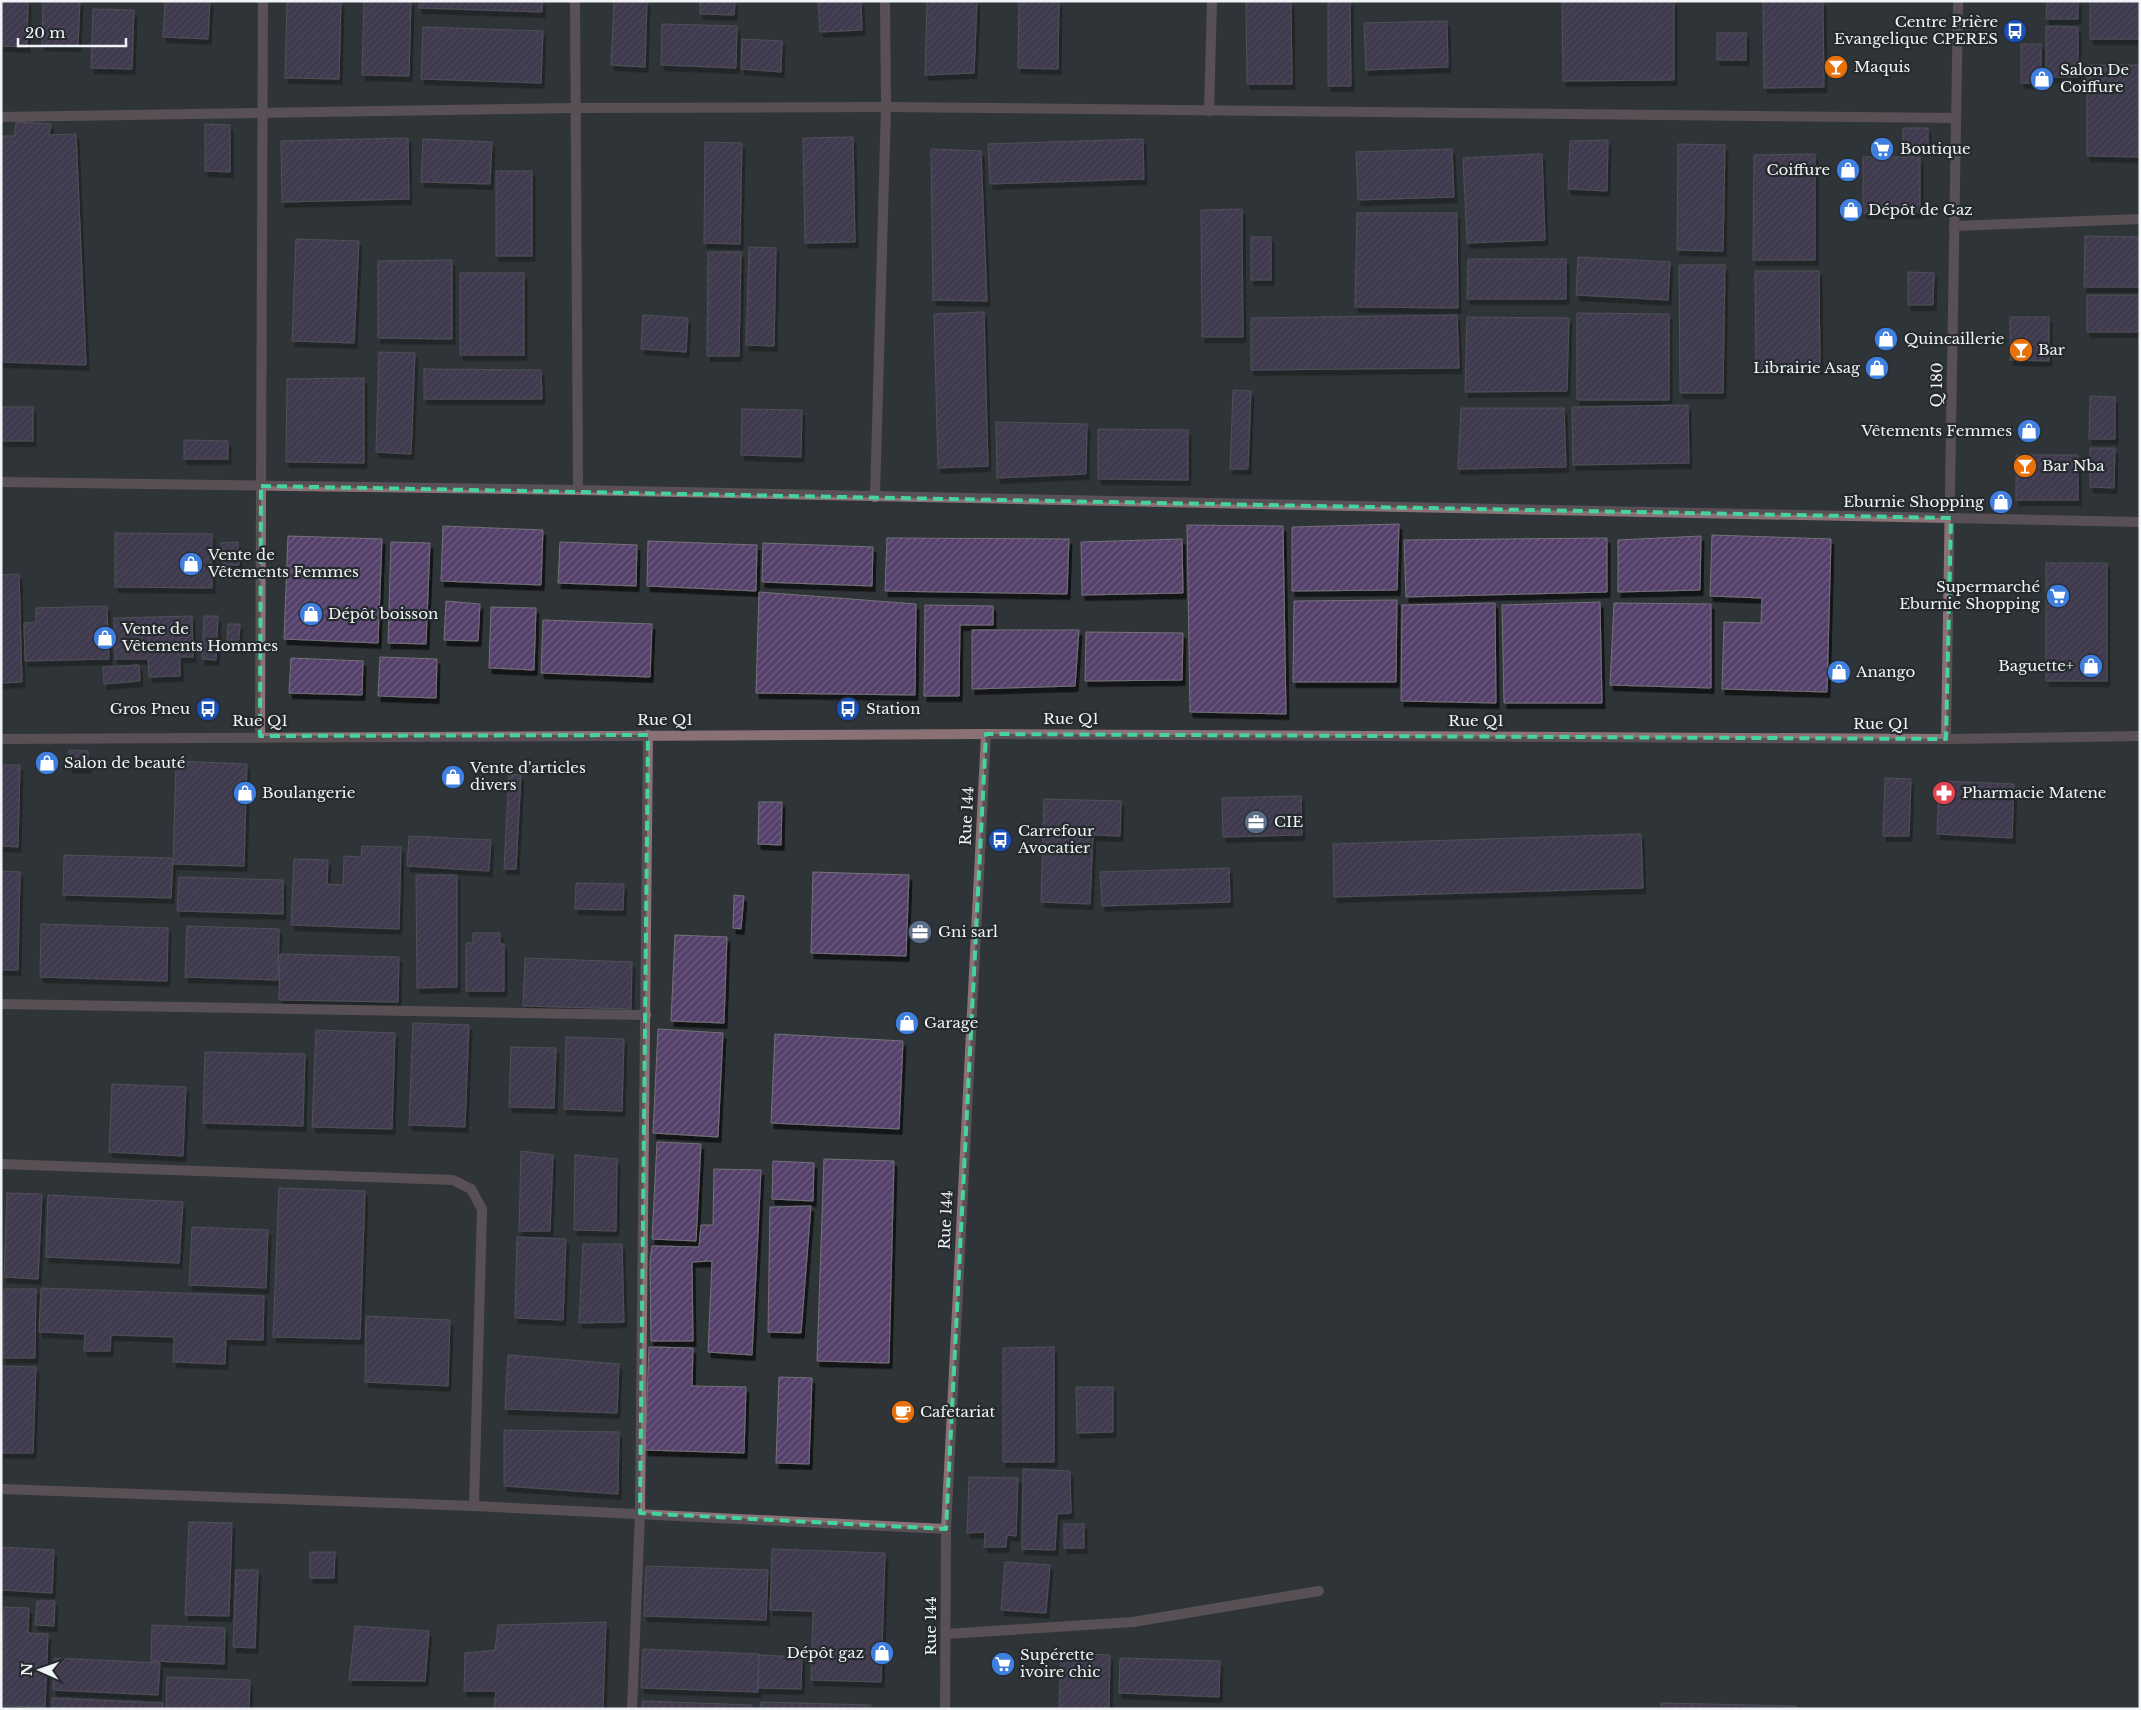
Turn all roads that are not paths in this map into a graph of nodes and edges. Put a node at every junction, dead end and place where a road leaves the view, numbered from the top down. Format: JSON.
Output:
{"nodes":[{"id":1,"x":264,"y":1,"type":"edge"},
{"id":2,"x":575,"y":1,"type":"edge"},
{"id":3,"x":886,"y":1,"type":"edge"},
{"id":4,"x":1212,"y":1,"type":"edge"},
{"id":5,"x":1958,"y":1,"type":"edge"},
{"id":6,"x":886,"y":107,"type":"junction"},
{"id":7,"x":575,"y":108,"type":"junction"},
{"id":8,"x":1209,"y":111,"type":"junction"},
{"id":9,"x":263,"y":113,"type":"junction"},
{"id":10,"x":1,"y":118,"type":"edge"},
{"id":11,"x":1956,"y":118,"type":"junction"},
{"id":12,"x":2140,"y":219,"type":"edge"},
{"id":13,"x":1954,"y":226,"type":"junction"},
{"id":14,"x":1,"y":482,"type":"edge"},
{"id":15,"x":261,"y":486,"type":"junction"},
{"id":16,"x":578,"y":490,"type":"junction"},
{"id":17,"x":875,"y":497,"type":"junction"},
{"id":18,"x":1951,"y":518,"type":"junction"},
{"id":19,"x":2140,"y":522,"type":"edge"},
{"id":20,"x":986,"y":734,"type":"junction"},
{"id":21,"x":648,"y":735,"type":"junction"},
{"id":22,"x":260,"y":736,"type":"junction"},
{"id":23,"x":2140,"y":736,"type":"edge"},
{"id":24,"x":1,"y":739,"type":"edge"},
{"id":25,"x":1946,"y":739,"type":"junction"},
{"id":26,"x":1,"y":1004,"type":"edge"},
{"id":27,"x":646,"y":1015,"type":"junction"},
{"id":28,"x":1,"y":1164,"type":"edge"},
{"id":29,"x":1,"y":1490,"type":"edge"},
{"id":30,"x":474,"y":1506,"type":"junction"},
{"id":31,"x":640,"y":1513,"type":"junction"},
{"id":32,"x":946,"y":1528,"type":"junction"},
{"id":33,"x":1319,"y":1592,"type":"dead end"},
{"id":34,"x":946,"y":1634,"type":"junction"},
{"id":35,"x":632,"y":1709,"type":"edge"},
{"id":36,"x":945,"y":1709,"type":"edge"}],
"edges":[{"from":1,"to":9,"type":"street"},
{"from":2,"to":7,"type":"street"},
{"from":3,"to":6,"type":"street"},
{"from":4,"to":8,"type":"street"},
{"from":5,"to":11,"type":"street","name":"Q 180"},
{"from":6,"to":7,"type":"street"},
{"from":6,"to":8,"type":"street"},
{"from":6,"to":17,"type":"street"},
{"from":7,"to":9,"type":"street"},
{"from":7,"to":16,"type":"street"},
{"from":8,"to":11,"type":"street"},
{"from":9,"to":10,"type":"street"},
{"from":9,"to":15,"type":"street"},
{"from":11,"to":13,"type":"street","name":"Q 180"},
{"from":12,"to":13,"type":"street"},
{"from":13,"to":18,"type":"street","name":"Q 180"},
{"from":14,"to":15,"type":"street"},
{"from":15,"to":16,"type":"street"},
{"from":15,"to":22,"type":"street"},
{"from":16,"to":17,"type":"street"},
{"from":17,"to":18,"type":"street"},
{"from":18,"to":19,"type":"street"},
{"from":18,"to":25,"type":"street","name":"Q 180"},
{"from":20,"to":21,"type":"street","name":"Rue Q1"},
{"from":20,"to":25,"type":"street","name":"Rue Q1"},
{"from":20,"to":32,"type":"street","name":"Rue 144"},
{"from":21,"to":22,"type":"street","name":"Rue Q1"},
{"from":21,"to":27,"type":"street"},
{"from":22,"to":24,"type":"street","name":"Rue Q1"},
{"from":23,"to":25,"type":"street","name":"Rue Q1"},
{"from":26,"to":27,"type":"street"},
{"from":27,"to":31,"type":"street"},
{"from":28,"to":30,"type":"street"},
{"from":29,"to":30,"type":"street"},
{"from":30,"to":31,"type":"street"},
{"from":31,"to":32,"type":"street"},
{"from":31,"to":35,"type":"street"},
{"from":32,"to":34,"type":"street","name":"Rue 144"},
{"from":33,"to":34,"type":"street"},
{"from":34,"to":36,"type":"street","name":"Rue 144"}]}
